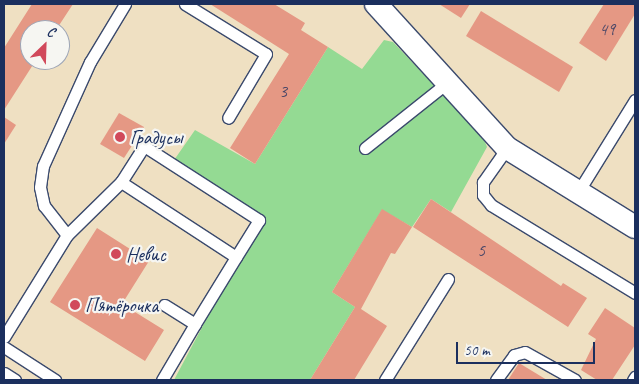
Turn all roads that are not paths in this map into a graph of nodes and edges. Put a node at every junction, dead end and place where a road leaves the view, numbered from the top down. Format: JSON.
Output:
{"nodes":[{"id":1,"x":125,"y":4,"type":"edge"},
{"id":2,"x":185,"y":4,"type":"edge"},
{"id":3,"x":376,"y":4,"type":"edge"},
{"id":4,"x":448,"y":82,"type":"junction"},
{"id":5,"x":635,"y":100,"type":"edge"},
{"id":6,"x":228,"y":118,"type":"dead end"},
{"id":7,"x":365,"y":148,"type":"dead end"},
{"id":8,"x":507,"y":148,"type":"junction"},
{"id":9,"x":120,"y":182,"type":"junction"},
{"id":10,"x":578,"y":192,"type":"junction"},
{"id":11,"x":635,"y":228,"type":"edge"},
{"id":12,"x":67,"y":235,"type":"junction"},
{"id":13,"x":236,"y":257,"type":"junction"},
{"id":14,"x":448,"y":279,"type":"dead end"},
{"id":15,"x":635,"y":293,"type":"edge"},
{"id":16,"x":165,"y":304,"type":"dead end"},
{"id":17,"x":195,"y":324,"type":"junction"},
{"id":18,"x":4,"y":337,"type":"edge"},
{"id":19,"x":4,"y":347,"type":"edge"},
{"id":20,"x":4,"y":373,"type":"edge"},
{"id":21,"x":15,"y":380,"type":"edge"},
{"id":22,"x":55,"y":380,"type":"edge"},
{"id":23,"x":162,"y":380,"type":"edge"},
{"id":24,"x":385,"y":380,"type":"edge"},
{"id":25,"x":496,"y":380,"type":"edge"},
{"id":26,"x":575,"y":380,"type":"edge"}],
"edges":[{"from":1,"to":12,"type":"lane"},
{"from":2,"to":6,"type":"lane"},
{"from":3,"to":4,"type":"street"},
{"from":4,"to":7,"type":"lane"},
{"from":4,"to":8,"type":"street"},
{"from":5,"to":10,"type":"lane"},
{"from":8,"to":10,"type":"street"},
{"from":8,"to":15,"type":"lane"},
{"from":9,"to":12,"type":"lane"},
{"from":9,"to":13,"type":"lane"},
{"from":9,"to":13,"type":"lane"},
{"from":10,"to":11,"type":"street"},
{"from":12,"to":18,"type":"lane"},
{"from":13,"to":17,"type":"lane"},
{"from":14,"to":24,"type":"lane"},
{"from":16,"to":17,"type":"lane"},
{"from":17,"to":23,"type":"lane"},
{"from":19,"to":22,"type":"lane"},
{"from":20,"to":21,"type":"lane"},
{"from":25,"to":26,"type":"lane"}]}
